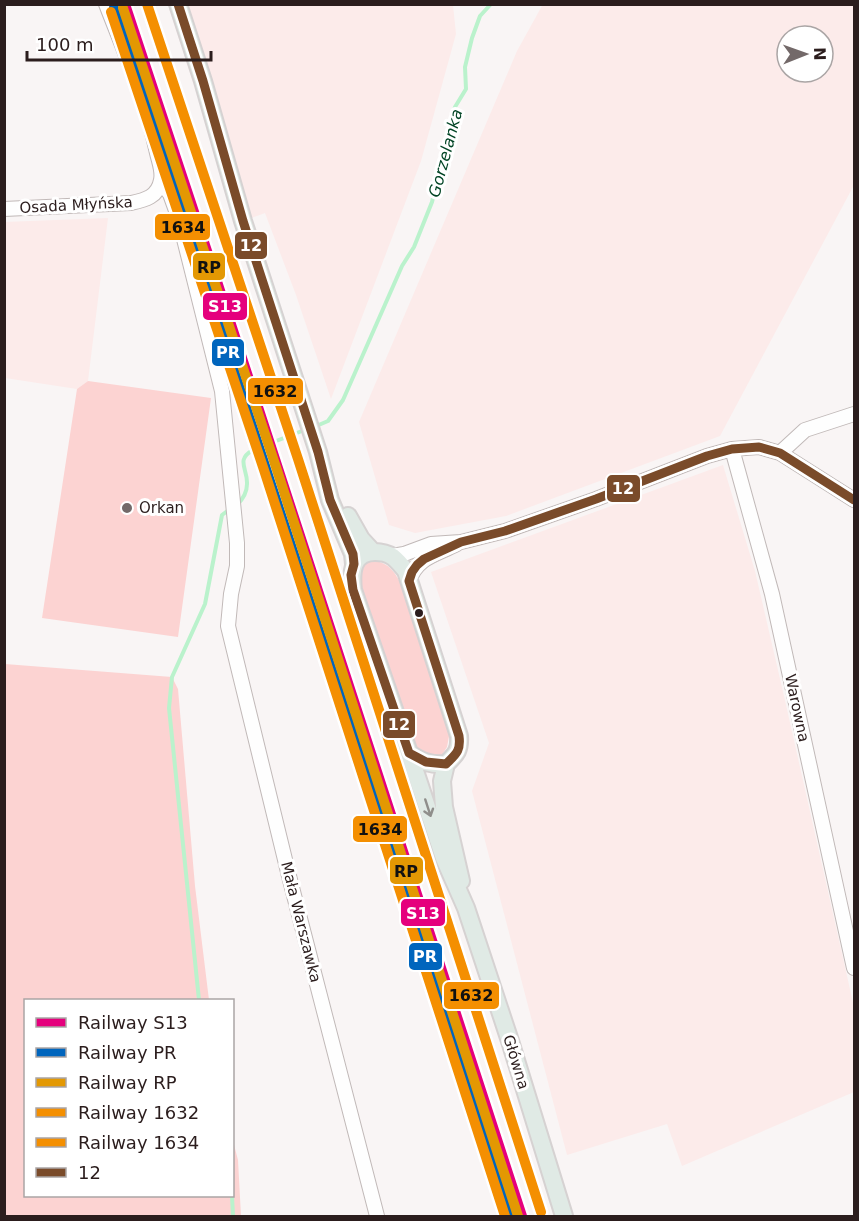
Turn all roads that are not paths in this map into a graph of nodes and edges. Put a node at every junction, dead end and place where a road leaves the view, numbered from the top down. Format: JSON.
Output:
{"nodes":[{"id":1,"x":106,"y":4,"type":"edge"},
{"id":2,"x":168,"y":4,"type":"edge"},
{"id":3,"x":178,"y":4,"type":"edge"},
{"id":4,"x":228,"y":171,"type":"junction"},
{"id":5,"x":161,"y":182,"type":"junction"},
{"id":6,"x":4,"y":209,"type":"edge"},
{"id":7,"x":855,"y":414,"type":"edge"},
{"id":8,"x":732,"y":449,"type":"junction"},
{"id":9,"x":780,"y":453,"type":"junction"},
{"id":10,"x":320,"y":458,"type":"junction"},
{"id":11,"x":855,"y":500,"type":"edge"},
{"id":12,"x":461,"y":542,"type":"junction"},
{"id":13,"x":373,"y":552,"type":"junction"},
{"id":14,"x":392,"y":556,"type":"junction"},
{"id":15,"x":354,"y":564,"type":"junction"},
{"id":16,"x":409,"y":581,"type":"junction"},
{"id":17,"x":409,"y":753,"type":"junction"},
{"id":18,"x":446,"y":764,"type":"junction"},
{"id":19,"x":466,"y":908,"type":"junction"},
{"id":20,"x":855,"y":968,"type":"edge"},
{"id":21,"x":377,"y":1216,"type":"edge"},
{"id":22,"x":564,"y":1216,"type":"edge"}],
"edges":[{"from":1,"to":5,"type":"street"},
{"from":2,"to":4,"type":"main road"},
{"from":3,"to":4,"type":"main road"},
{"from":4,"to":10,"type":"main road"},
{"from":5,"to":6,"type":"street","name":"Osada Młyńska"},
{"from":5,"to":21,"type":"street","name":"Mała Warszawka"},
{"from":7,"to":9,"type":"street"},
{"from":8,"to":9,"type":"street"},
{"from":8,"to":12,"type":"street"},
{"from":8,"to":20,"type":"street","name":"Warowna"},
{"from":9,"to":11,"type":"street"},
{"from":10,"to":13,"type":"main road"},
{"from":10,"to":15,"type":"main road","name":"Główna"},
{"from":12,"to":14,"type":"street"},
{"from":12,"to":16,"type":"street"},
{"from":13,"to":14,"type":"main road"},
{"from":13,"to":15,"type":"main road"},
{"from":14,"to":16,"type":"main road"},
{"from":15,"to":17,"type":"main road","name":"Główna"},
{"from":16,"to":18,"type":"main road"},
{"from":17,"to":18,"type":"main road"},
{"from":17,"to":19,"type":"main road","name":"Główna","one_way":true},
{"from":18,"to":19,"type":"main road","name":"Główna"},
{"from":19,"to":22,"type":"main road","name":"Główna"}]}
